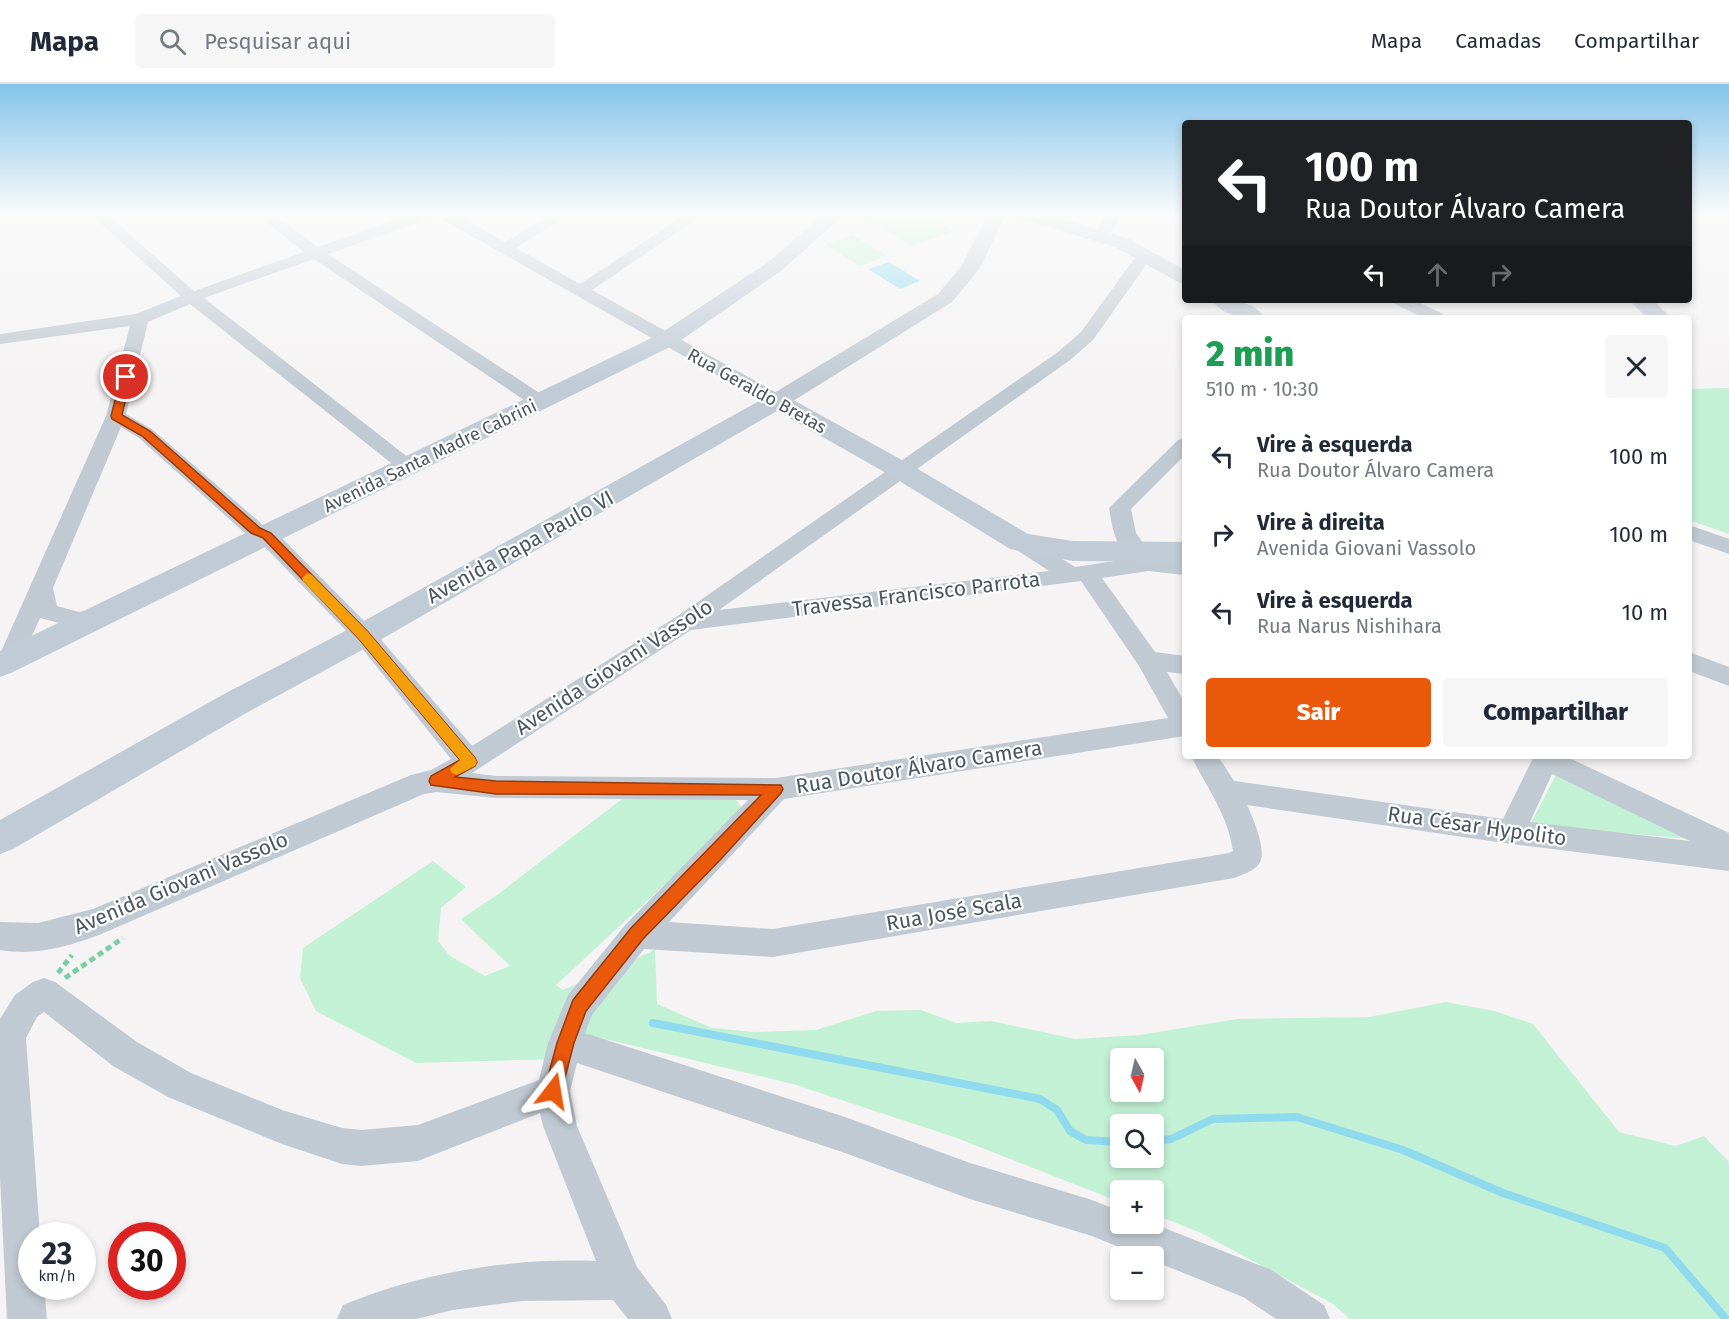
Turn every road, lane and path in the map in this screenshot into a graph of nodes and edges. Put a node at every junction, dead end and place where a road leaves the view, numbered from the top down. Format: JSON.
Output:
{"nodes":[{"id":1,"x":161,"y":270,"type":"edge"},
{"id":2,"x":272,"y":270,"type":"edge"},
{"id":3,"x":341,"y":270,"type":"edge"},
{"id":4,"x":543,"y":270,"type":"edge"},
{"id":5,"x":612,"y":270,"type":"edge"},
{"id":6,"x":770,"y":270,"type":"edge"},
{"id":7,"x":971,"y":270,"type":"edge"},
{"id":8,"x":1134,"y":270,"type":"edge"},
{"id":9,"x":580,"y":291,"type":"junction"},
{"id":10,"x":192,"y":297,"type":"junction"},
{"id":11,"x":1228,"y":303,"type":"edge"},
{"id":12,"x":1407,"y":303,"type":"edge"},
{"id":13,"x":1643,"y":303,"type":"edge"},
{"id":14,"x":1249,"y":315,"type":"edge"},
{"id":15,"x":1431,"y":315,"type":"edge"},
{"id":16,"x":1657,"y":315,"type":"edge"},
{"id":17,"x":140,"y":319,"type":"junction"},
{"id":18,"x":4,"y":334,"type":"edge"},
{"id":19,"x":666,"y":340,"type":"junction"},
{"id":20,"x":0,"y":358,"type":"edge"},
{"id":21,"x":777,"y":401,"type":"junction"},
{"id":22,"x":540,"y":402,"type":"junction"},
{"id":23,"x":116,"y":416,"type":"junction"},
{"id":24,"x":1182,"y":447,"type":"edge"},
{"id":25,"x":407,"y":466,"type":"junction"},
{"id":26,"x":902,"y":471,"type":"junction"},
{"id":27,"x":1692,"y":533,"type":"edge"},
{"id":28,"x":267,"y":536,"type":"junction"},
{"id":29,"x":1729,"y":547,"type":"edge"},
{"id":30,"x":1182,"y":552,"type":"edge"},
{"id":31,"x":1143,"y":557,"type":"junction"},
{"id":32,"x":1182,"y":557,"type":"edge"},
{"id":33,"x":1077,"y":566,"type":"junction"},
{"id":34,"x":1182,"y":566,"type":"edge"},
{"id":35,"x":42,"y":589,"type":"junction"},
{"id":36,"x":97,"y":617,"type":"junction"},
{"id":37,"x":684,"y":623,"type":"junction"},
{"id":38,"x":364,"y":636,"type":"junction"},
{"id":39,"x":1148,"y":660,"type":"junction"},
{"id":40,"x":5,"y":662,"type":"edge"},
{"id":41,"x":1692,"y":662,"type":"edge"},
{"id":42,"x":1182,"y":665,"type":"edge"},
{"id":43,"x":1729,"y":677,"type":"edge"},
{"id":44,"x":1182,"y":721,"type":"edge"},
{"id":45,"x":1182,"y":726,"type":"edge"},
{"id":46,"x":1206,"y":759,"type":"edge"},
{"id":47,"x":470,"y":762,"type":"junction"},
{"id":48,"x":436,"y":781,"type":"junction"},
{"id":49,"x":776,"y":789,"type":"junction"},
{"id":50,"x":1226,"y":791,"type":"junction"},
{"id":51,"x":1511,"y":832,"type":"junction"},
{"id":52,"x":0,"y":838,"type":"edge"},
{"id":53,"x":1729,"y":846,"type":"edge"},
{"id":54,"x":1729,"y":858,"type":"edge"},
{"id":55,"x":637,"y":933,"type":"junction"},
{"id":56,"x":0,"y":936,"type":"edge"},
{"id":57,"x":565,"y":1043,"type":"junction"},
{"id":58,"x":553,"y":1091,"type":"junction"},
{"id":59,"x":623,"y":1281,"type":"junction"},
{"id":60,"x":27,"y":1319,"type":"edge"},
{"id":61,"x":357,"y":1319,"type":"edge"},
{"id":62,"x":651,"y":1319,"type":"edge"},
{"id":63,"x":1310,"y":1319,"type":"edge"}],
"edges":[{"from":1,"to":10,"type":"street"},
{"from":2,"to":10,"type":"street"},
{"from":3,"to":22,"type":"street"},
{"from":4,"to":9,"type":"street","name":"Rua Geraldo Bretas"},
{"from":5,"to":9,"type":"street"},
{"from":6,"to":19,"type":"main road","name":"Avenida Santa Madre Cabrini"},
{"from":7,"to":21,"type":"street","name":"Avenida Papa Paulo VI"},
{"from":8,"to":26,"type":"street","name":"Avenida Giovani Vassolo"},
{"from":9,"to":19,"type":"street","name":"Rua Geraldo Bretas"},
{"from":10,"to":17,"type":"street"},
{"from":10,"to":25,"type":"street"},
{"from":11,"to":14,"type":"main road"},
{"from":12,"to":15,"type":"street"},
{"from":13,"to":16,"type":"main road"},
{"from":17,"to":18,"type":"street"},
{"from":17,"to":23,"type":"street"},
{"from":18,"to":20,"type":"street"},
{"from":19,"to":21,"type":"street","name":"Rua Geraldo Bretas"},
{"from":19,"to":22,"type":"main road","name":"Avenida Santa Madre Cabrini"},
{"from":21,"to":26,"type":"main road","name":"Rua Geraldo Bretas"},
{"from":21,"to":38,"type":"main road","name":"Avenida Papa Paulo VI"},
{"from":22,"to":25,"type":"main road","name":"Avenida Santa Madre Cabrini"},
{"from":23,"to":28,"type":"street"},
{"from":23,"to":35,"type":"street"},
{"from":24,"to":31,"type":"street"},
{"from":25,"to":28,"type":"main road","name":"Avenida Santa Madre Cabrini"},
{"from":26,"to":33,"type":"main road","name":"Rua Geraldo Bretas"},
{"from":26,"to":37,"type":"street","name":"Avenida Giovani Vassolo"},
{"from":27,"to":29,"type":"street"},
{"from":28,"to":36,"type":"main road","name":"Avenida Santa Madre Cabrini"},
{"from":28,"to":38,"type":"street"},
{"from":30,"to":31,"type":"main road"},
{"from":31,"to":32,"type":"street"},
{"from":31,"to":33,"type":"main road"},
{"from":31,"to":34,"type":"street"},
{"from":33,"to":37,"type":"street","name":"Travessa Francisco Parrota"},
{"from":33,"to":39,"type":"street"},
{"from":35,"to":36,"type":"street"},
{"from":35,"to":40,"type":"street"},
{"from":36,"to":40,"type":"main road","name":"Avenida Santa Madre Cabrini"},
{"from":37,"to":47,"type":"street","name":"Avenida Giovani Vassolo"},
{"from":38,"to":47,"type":"street"},
{"from":38,"to":52,"type":"main road","name":"Avenida Papa Paulo VI"},
{"from":39,"to":42,"type":"street"},
{"from":39,"to":44,"type":"street"},
{"from":41,"to":43,"type":"street"},
{"from":45,"to":49,"type":"street","name":"Rua Doutor Álvaro Camera"},
{"from":46,"to":50,"type":"street"},
{"from":47,"to":48,"type":"street","name":"Avenida Giovani Vassolo"},
{"from":48,"to":49,"type":"street","name":"Rua Doutor Álvaro Camera"},
{"from":48,"to":56,"type":"street","name":"Avenida Giovani Vassolo"},
{"from":49,"to":55,"type":"street"},
{"from":50,"to":51,"type":"street","name":"Rua César Hypolito"},
{"from":50,"to":55,"type":"street","name":"Rua José Scala"},
{"from":51,"to":53,"type":"street"},
{"from":51,"to":54,"type":"street","name":"Rua César Hypolito"},
{"from":55,"to":57,"type":"street"},
{"from":57,"to":58,"type":"street"},
{"from":57,"to":63,"type":"street"},
{"from":58,"to":59,"type":"street"},
{"from":58,"to":60,"type":"street"},
{"from":59,"to":61,"type":"street"},
{"from":59,"to":62,"type":"street"}]}
